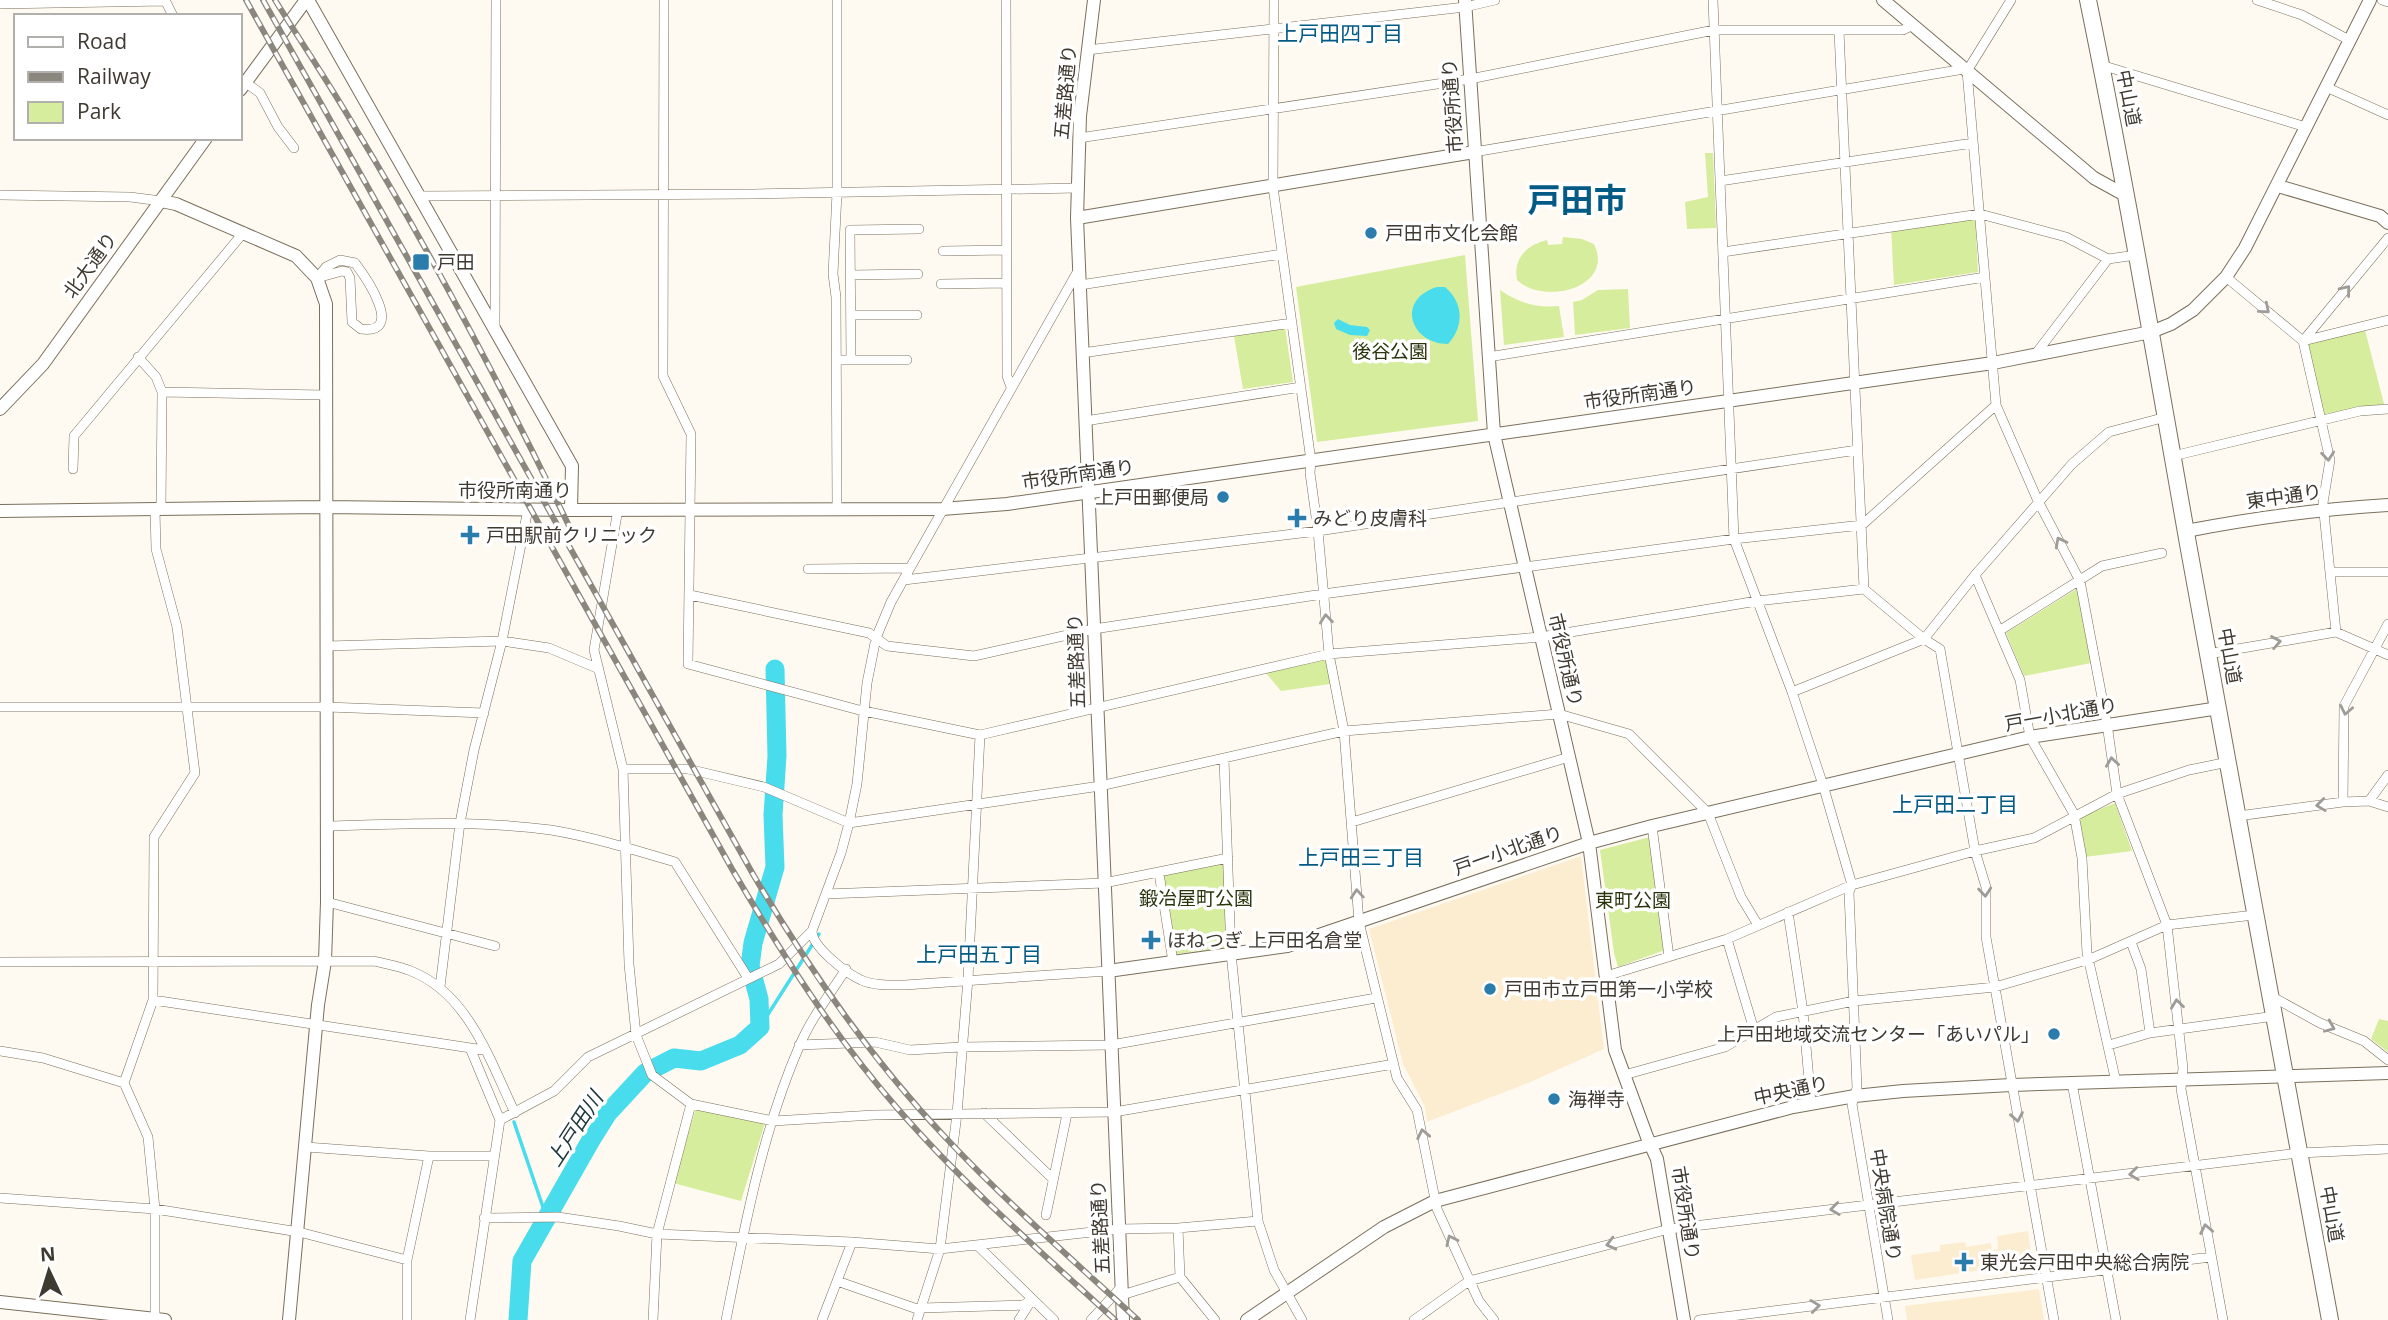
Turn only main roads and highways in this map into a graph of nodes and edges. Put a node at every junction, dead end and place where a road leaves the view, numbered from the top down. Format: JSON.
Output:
{"nodes":[{"id":1,"x":2088,"y":0,"type":"edge"},
{"id":2,"x":2330,"y":1320,"type":"edge"}],
"edges":[{"from":1,"to":2,"type":"highway","name":"中山道"}]}
